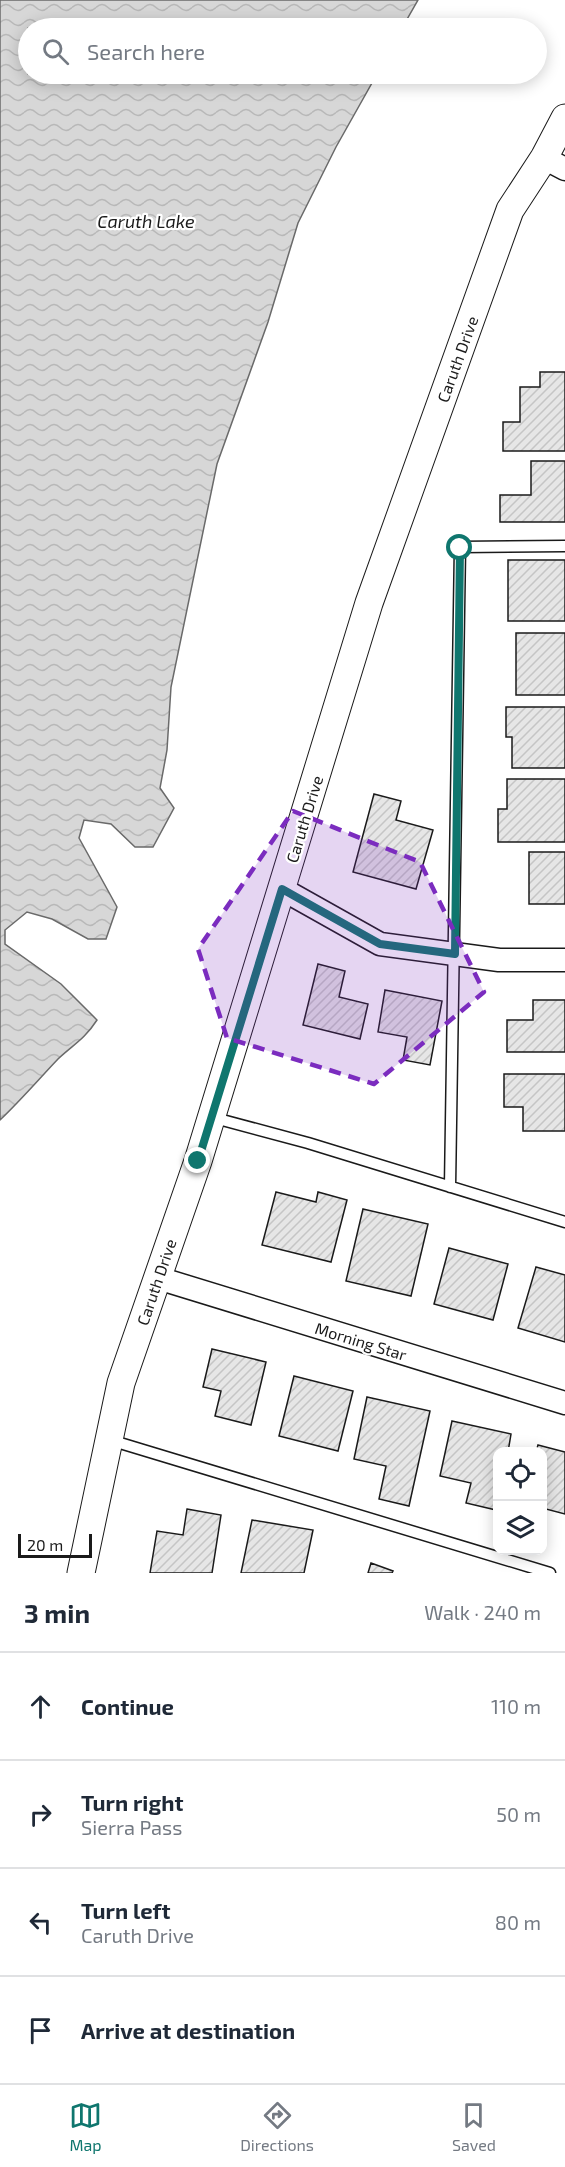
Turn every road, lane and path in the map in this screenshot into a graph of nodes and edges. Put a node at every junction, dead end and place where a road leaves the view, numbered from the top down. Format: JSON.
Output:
{"nodes":[{"id":1,"x":565,"y":118,"type":"edge"},
{"id":2,"x":555,"y":164,"type":"edge"},
{"id":3,"x":565,"y":546,"type":"edge"},
{"id":4,"x":282,"y":889,"type":"junction"},
{"id":5,"x":455,"y":954,"type":"junction"},
{"id":6,"x":565,"y":960,"type":"edge"},
{"id":7,"x":210,"y":1117,"type":"junction"},
{"id":8,"x":450,"y":1186,"type":"junction"},
{"id":9,"x":565,"y":1222,"type":"edge"},
{"id":10,"x":158,"y":1278,"type":"junction"},
{"id":11,"x":565,"y":1403,"type":"edge"},
{"id":12,"x":110,"y":1440,"type":"junction"},
{"id":13,"x":81,"y":1573,"type":"edge"},
{"id":14,"x":550,"y":1573,"type":"edge"}],
"edges":[{"from":1,"to":2,"type":"street","name":"Caruth Drive"},
{"from":2,"to":4,"type":"street","name":"Caruth Drive"},
{"from":3,"to":5,"type":"lane"},
{"from":4,"to":5,"type":"street"},
{"from":4,"to":7,"type":"street","name":"Caruth Drive"},
{"from":5,"to":6,"type":"street"},
{"from":5,"to":8,"type":"lane"},
{"from":7,"to":8,"type":"lane"},
{"from":7,"to":10,"type":"street","name":"Caruth Drive"},
{"from":8,"to":9,"type":"lane"},
{"from":10,"to":11,"type":"street","name":"Morning Star"},
{"from":10,"to":12,"type":"street","name":"Caruth Drive"},
{"from":12,"to":13,"type":"street","name":"Caruth Drive"},
{"from":12,"to":14,"type":"lane"}]}
